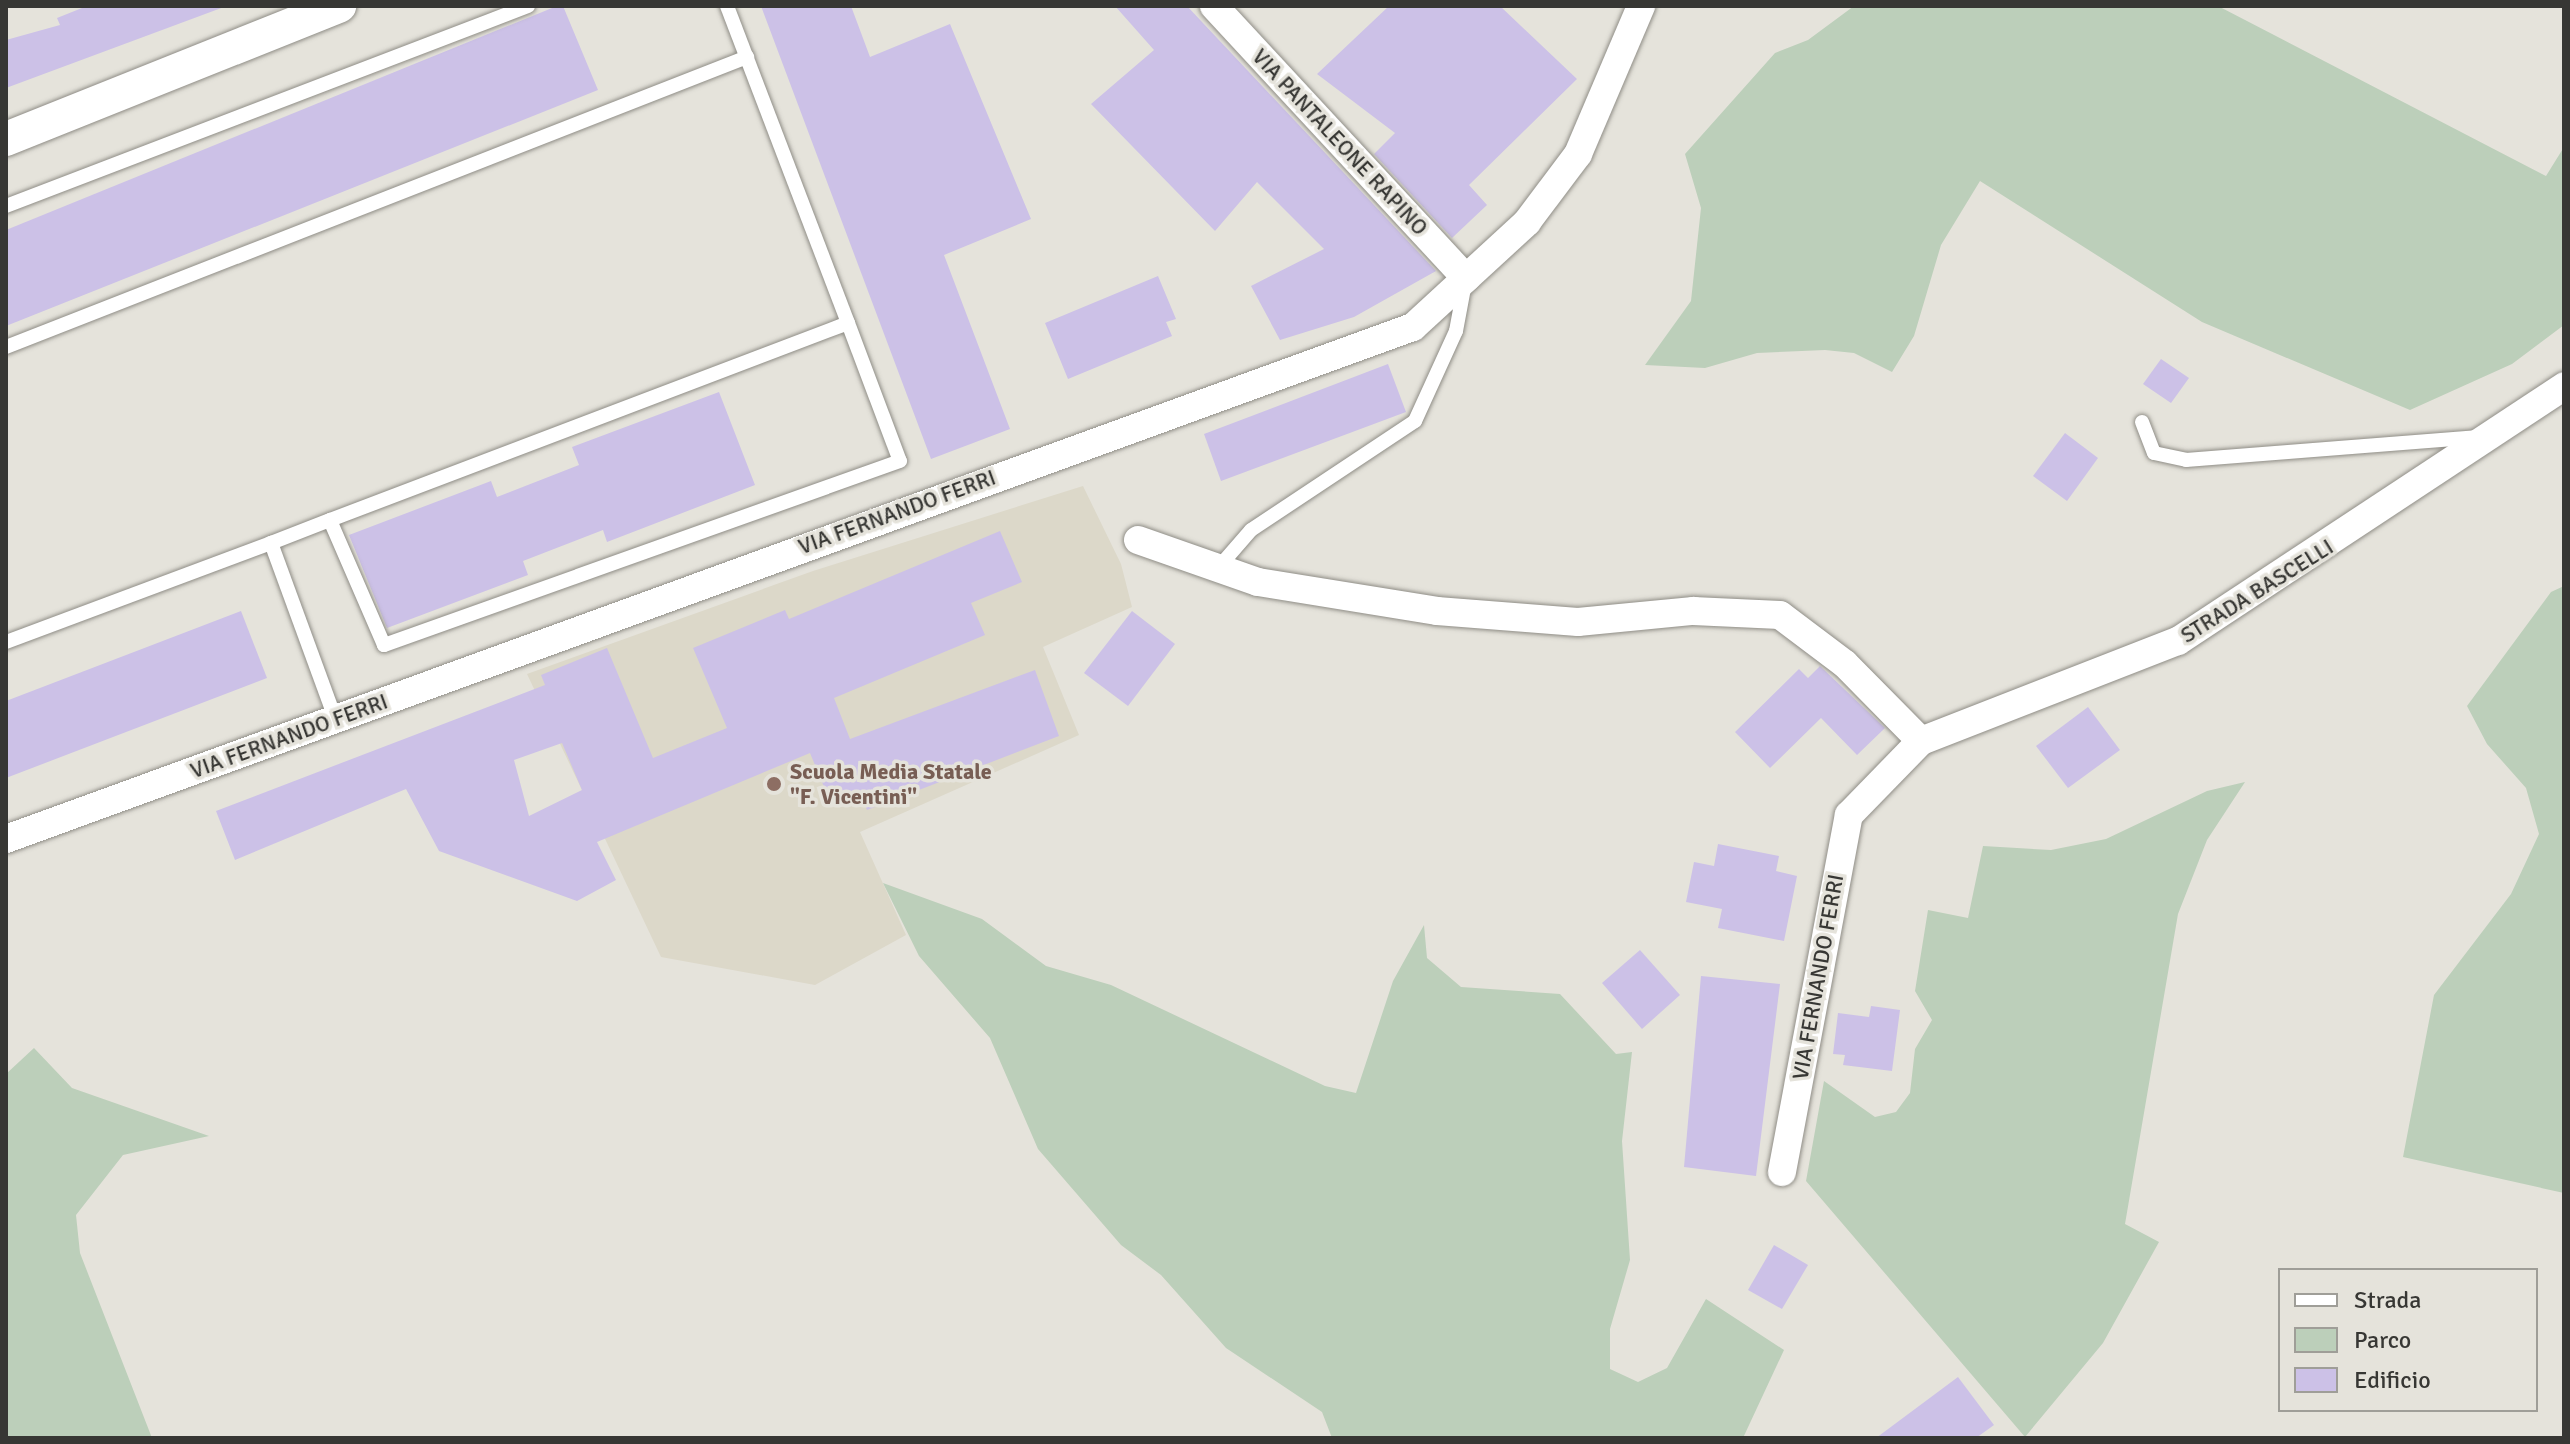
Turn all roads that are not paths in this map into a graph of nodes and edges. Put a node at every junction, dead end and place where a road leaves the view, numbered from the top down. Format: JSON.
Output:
{"nodes":[{"id":1,"x":339,"y":6,"type":"edge"},
{"id":2,"x":528,"y":6,"type":"edge"},
{"id":3,"x":727,"y":6,"type":"edge"},
{"id":4,"x":1214,"y":6,"type":"edge"},
{"id":5,"x":1641,"y":6,"type":"edge"},
{"id":6,"x":747,"y":57,"type":"junction"},
{"id":7,"x":6,"y":139,"type":"edge"},
{"id":8,"x":6,"y":206,"type":"edge"},
{"id":9,"x":1466,"y":278,"type":"junction"},
{"id":10,"x":848,"y":323,"type":"junction"},
{"id":11,"x":6,"y":347,"type":"edge"},
{"id":12,"x":2564,"y":386,"type":"edge"},
{"id":13,"x":2142,"y":422,"type":"dead end"},
{"id":14,"x":2483,"y":436,"type":"junction"},
{"id":15,"x":330,"y":520,"type":"junction"},
{"id":16,"x":1138,"y":540,"type":"dead end"},
{"id":17,"x":271,"y":543,"type":"junction"},
{"id":18,"x":1218,"y":568,"type":"junction"},
{"id":19,"x":6,"y":642,"type":"edge"},
{"id":20,"x":335,"y":718,"type":"junction"},
{"id":21,"x":1921,"y":741,"type":"junction"},
{"id":22,"x":6,"y":839,"type":"edge"},
{"id":23,"x":1782,"y":1172,"type":"dead end"}],
"edges":[{"from":1,"to":7,"type":"street"},
{"from":2,"to":8,"type":"lane"},
{"from":3,"to":6,"type":"lane"},
{"from":4,"to":9,"type":"street","name":"VIA PANTALEONE RAPINO"},
{"from":5,"to":9,"type":"street","name":"VIA FERNANDO FERRI"},
{"from":6,"to":10,"type":"lane"},
{"from":6,"to":11,"type":"lane"},
{"from":9,"to":18,"type":"lane"},
{"from":9,"to":20,"type":"street","name":"VIA FERNANDO FERRI"},
{"from":10,"to":15,"type":"lane"},
{"from":10,"to":15,"type":"lane"},
{"from":12,"to":14,"type":"street","name":"STRADA BASCELLI"},
{"from":13,"to":14,"type":"lane"},
{"from":14,"to":21,"type":"street","name":"STRADA BASCELLI"},
{"from":15,"to":17,"type":"lane"},
{"from":16,"to":18,"type":"street"},
{"from":17,"to":19,"type":"lane"},
{"from":17,"to":20,"type":"lane"},
{"from":18,"to":21,"type":"street"},
{"from":20,"to":22,"type":"street","name":"VIA FERNANDO FERRI"},
{"from":21,"to":23,"type":"street","name":"VIA FERNANDO FERRI"}]}
